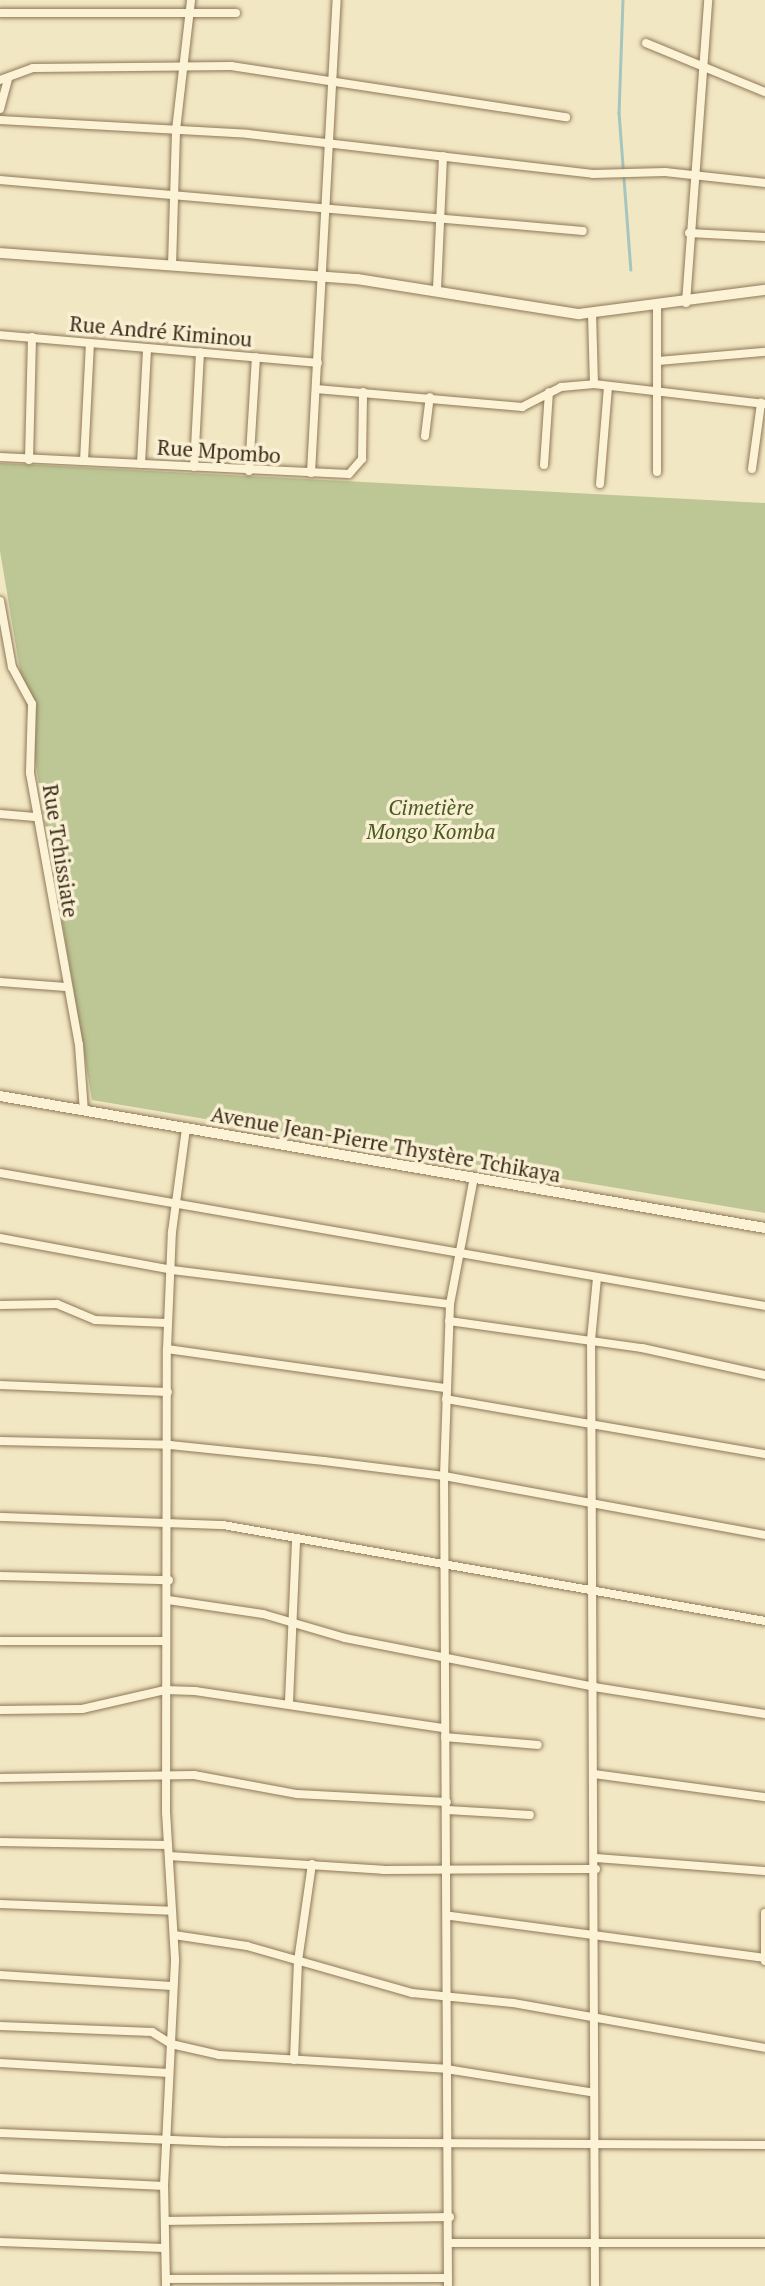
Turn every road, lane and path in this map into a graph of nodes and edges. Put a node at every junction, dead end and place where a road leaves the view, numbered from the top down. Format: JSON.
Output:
{"nodes":[{"id":1,"x":191,"y":0,"type":"edge"},
{"id":2,"x":337,"y":0,"type":"edge"},
{"id":3,"x":708,"y":0,"type":"edge"},
{"id":4,"x":190,"y":10,"type":"junction"},
{"id":5,"x":0,"y":13,"type":"edge"},
{"id":6,"x":236,"y":13,"type":"dead end"},
{"id":7,"x":646,"y":43,"type":"dead end"},
{"id":8,"x":182,"y":65,"type":"junction"},
{"id":9,"x":705,"y":70,"type":"junction"},
{"id":10,"x":4,"y":80,"type":"edge"},
{"id":11,"x":329,"y":80,"type":"junction"},
{"id":12,"x":765,"y":92,"type":"edge"},
{"id":13,"x":0,"y":109,"type":"edge"},
{"id":14,"x":566,"y":117,"type":"dead end"},
{"id":15,"x":0,"y":120,"type":"edge"},
{"id":16,"x":176,"y":130,"type":"junction"},
{"id":17,"x":325,"y":143,"type":"junction"},
{"id":18,"x":443,"y":156,"type":"junction"},
{"id":19,"x":696,"y":177,"type":"junction"},
{"id":20,"x":0,"y":180,"type":"edge"},
{"id":21,"x":765,"y":183,"type":"edge"},
{"id":22,"x":175,"y":191,"type":"junction"},
{"id":23,"x":322,"y":206,"type":"junction"},
{"id":24,"x":440,"y":218,"type":"junction"},
{"id":25,"x":583,"y":230,"type":"dead end"},
{"id":26,"x":689,"y":233,"type":"junction"},
{"id":27,"x":765,"y":237,"type":"edge"},
{"id":28,"x":0,"y":253,"type":"edge"},
{"id":29,"x":172,"y":265,"type":"junction"},
{"id":30,"x":320,"y":277,"type":"junction"},
{"id":31,"x":437,"y":289,"type":"junction"},
{"id":32,"x":765,"y":290,"type":"edge"},
{"id":33,"x":686,"y":303,"type":"junction"},
{"id":34,"x":657,"y":308,"type":"junction"},
{"id":35,"x":592,"y":313,"type":"junction"},
{"id":36,"x":0,"y":335,"type":"edge"},
{"id":37,"x":33,"y":337,"type":"junction"},
{"id":38,"x":90,"y":344,"type":"junction"},
{"id":39,"x":147,"y":350,"type":"junction"},
{"id":40,"x":200,"y":352,"type":"junction"},
{"id":41,"x":765,"y":352,"type":"edge"},
{"id":42,"x":256,"y":357,"type":"junction"},
{"id":43,"x":659,"y":361,"type":"junction"},
{"id":44,"x":318,"y":363,"type":"junction"},
{"id":45,"x":594,"y":384,"type":"junction"},
{"id":46,"x":608,"y":387,"type":"junction"},
{"id":47,"x":316,"y":389,"type":"junction"},
{"id":48,"x":363,"y":392,"type":"junction"},
{"id":49,"x":549,"y":392,"type":"junction"},
{"id":50,"x":661,"y":394,"type":"junction"},
{"id":51,"x":430,"y":397,"type":"junction"},
{"id":52,"x":763,"y":403,"type":"edge"},
{"id":53,"x":425,"y":436,"type":"dead end"},
{"id":54,"x":0,"y":457,"type":"edge"},
{"id":55,"x":29,"y":460,"type":"junction"},
{"id":56,"x":84,"y":461,"type":"junction"},
{"id":57,"x":141,"y":464,"type":"junction"},
{"id":58,"x":544,"y":465,"type":"dead end"},
{"id":59,"x":194,"y":467,"type":"junction"},
{"id":60,"x":752,"y":469,"type":"dead end"},
{"id":61,"x":249,"y":471,"type":"junction"},
{"id":62,"x":657,"y":472,"type":"dead end"},
{"id":63,"x":311,"y":473,"type":"junction"},
{"id":64,"x":600,"y":484,"type":"dead end"},
{"id":65,"x":0,"y":601,"type":"edge"},
{"id":66,"x":2,"y":639,"type":"edge"},
{"id":67,"x":0,"y":814,"type":"edge"},
{"id":68,"x":38,"y":817,"type":"junction"},
{"id":69,"x":0,"y":982,"type":"edge"},
{"id":70,"x":66,"y":987,"type":"junction"},
{"id":71,"x":0,"y":1096,"type":"edge"},
{"id":72,"x":84,"y":1111,"type":"junction"},
{"id":73,"x":186,"y":1129,"type":"junction"},
{"id":74,"x":0,"y":1173,"type":"edge"},
{"id":75,"x":474,"y":1177,"type":"junction"},
{"id":76,"x":175,"y":1205,"type":"junction"},
{"id":77,"x":765,"y":1228,"type":"edge"},
{"id":78,"x":0,"y":1238,"type":"edge"},
{"id":79,"x":459,"y":1254,"type":"junction"},
{"id":80,"x":172,"y":1270,"type":"junction"},
{"id":81,"x":597,"y":1278,"type":"junction"},
{"id":82,"x":450,"y":1304,"type":"junction"},
{"id":83,"x":0,"y":1305,"type":"edge"},
{"id":84,"x":765,"y":1306,"type":"edge"},
{"id":85,"x":449,"y":1321,"type":"junction"},
{"id":86,"x":167,"y":1323,"type":"junction"},
{"id":87,"x":591,"y":1340,"type":"junction"},
{"id":88,"x":167,"y":1349,"type":"junction"},
{"id":89,"x":765,"y":1375,"type":"edge"},
{"id":90,"x":0,"y":1385,"type":"edge"},
{"id":91,"x":446,"y":1388,"type":"junction"},
{"id":92,"x":168,"y":1392,"type":"junction"},
{"id":93,"x":446,"y":1399,"type":"junction"},
{"id":94,"x":594,"y":1423,"type":"junction"},
{"id":95,"x":0,"y":1441,"type":"edge"},
{"id":96,"x":170,"y":1445,"type":"junction"},
{"id":97,"x":765,"y":1454,"type":"edge"},
{"id":98,"x":444,"y":1476,"type":"junction"},
{"id":99,"x":595,"y":1504,"type":"junction"},
{"id":100,"x":0,"y":1517,"type":"edge"},
{"id":101,"x":169,"y":1520,"type":"junction"},
{"id":102,"x":765,"y":1535,"type":"edge"},
{"id":103,"x":296,"y":1540,"type":"junction"},
{"id":104,"x":448,"y":1569,"type":"junction"},
{"id":105,"x":0,"y":1576,"type":"edge"},
{"id":106,"x":169,"y":1580,"type":"junction"},
{"id":107,"x":594,"y":1592,"type":"junction"},
{"id":108,"x":168,"y":1601,"type":"junction"},
{"id":109,"x":765,"y":1621,"type":"edge"},
{"id":110,"x":296,"y":1624,"type":"junction"},
{"id":111,"x":166,"y":1640,"type":"junction"},
{"id":112,"x":0,"y":1641,"type":"edge"},
{"id":113,"x":447,"y":1657,"type":"junction"},
{"id":114,"x":594,"y":1687,"type":"junction"},
{"id":115,"x":165,"y":1690,"type":"junction"},
{"id":116,"x":289,"y":1702,"type":"junction"},
{"id":117,"x":0,"y":1710,"type":"edge"},
{"id":118,"x":765,"y":1714,"type":"edge"},
{"id":119,"x":444,"y":1733,"type":"junction"},
{"id":120,"x":538,"y":1745,"type":"dead end"},
{"id":121,"x":594,"y":1774,"type":"junction"},
{"id":122,"x":0,"y":1778,"type":"edge"},
{"id":123,"x":166,"y":1780,"type":"junction"},
{"id":124,"x":765,"y":1797,"type":"edge"},
{"id":125,"x":447,"y":1806,"type":"junction"},
{"id":126,"x":530,"y":1815,"type":"dead end"},
{"id":127,"x":0,"y":1842,"type":"edge"},
{"id":128,"x":168,"y":1845,"type":"junction"},
{"id":129,"x":169,"y":1856,"type":"junction"},
{"id":130,"x":596,"y":1858,"type":"junction"},
{"id":131,"x":312,"y":1864,"type":"junction"},
{"id":132,"x":596,"y":1869,"type":"junction"},
{"id":133,"x":450,"y":1871,"type":"junction"},
{"id":134,"x":765,"y":1871,"type":"edge"},
{"id":135,"x":0,"y":1904,"type":"edge"},
{"id":136,"x":170,"y":1911,"type":"junction"},
{"id":137,"x":765,"y":1913,"type":"edge"},
{"id":138,"x":451,"y":1916,"type":"junction"},
{"id":139,"x":174,"y":1935,"type":"junction"},
{"id":140,"x":594,"y":1936,"type":"junction"},
{"id":141,"x":765,"y":1959,"type":"edge"},
{"id":142,"x":298,"y":1961,"type":"junction"},
{"id":143,"x":0,"y":1975,"type":"edge"},
{"id":144,"x":172,"y":1986,"type":"junction"},
{"id":145,"x":447,"y":1997,"type":"junction"},
{"id":146,"x":595,"y":2019,"type":"junction"},
{"id":147,"x":0,"y":2026,"type":"edge"},
{"id":148,"x":170,"y":2044,"type":"junction"},
{"id":149,"x":765,"y":2048,"type":"edge"},
{"id":150,"x":294,"y":2060,"type":"junction"},
{"id":151,"x":0,"y":2063,"type":"edge"},
{"id":152,"x":446,"y":2069,"type":"junction"},
{"id":153,"x":169,"y":2073,"type":"junction"},
{"id":154,"x":590,"y":2092,"type":"junction"},
{"id":155,"x":0,"y":2133,"type":"edge"},
{"id":156,"x":166,"y":2137,"type":"junction"},
{"id":157,"x":450,"y":2140,"type":"junction"},
{"id":158,"x":591,"y":2141,"type":"junction"},
{"id":159,"x":765,"y":2145,"type":"edge"},
{"id":160,"x":0,"y":2178,"type":"edge"},
{"id":161,"x":164,"y":2186,"type":"junction"},
{"id":162,"x":450,"y":2217,"type":"junction"},
{"id":163,"x":165,"y":2221,"type":"junction"},
{"id":164,"x":0,"y":2242,"type":"edge"},
{"id":165,"x":450,"y":2243,"type":"junction"},
{"id":166,"x":765,"y":2243,"type":"edge"},
{"id":167,"x":593,"y":2246,"type":"junction"},
{"id":168,"x":164,"y":2248,"type":"junction"},
{"id":169,"x":166,"y":2282,"type":"edge"},
{"id":170,"x":448,"y":2282,"type":"edge"},
{"id":171,"x":595,"y":2286,"type":"edge"}],
"edges":[{"from":1,"to":4,"type":"street"},
{"from":2,"to":11,"type":"street"},
{"from":3,"to":9,"type":"street"},
{"from":4,"to":5,"type":"street"},
{"from":4,"to":6,"type":"street"},
{"from":4,"to":8,"type":"street"},
{"from":7,"to":9,"type":"street"},
{"from":8,"to":10,"type":"street"},
{"from":8,"to":11,"type":"street"},
{"from":8,"to":16,"type":"street"},
{"from":9,"to":12,"type":"street"},
{"from":9,"to":19,"type":"street"},
{"from":10,"to":13,"type":"street"},
{"from":11,"to":14,"type":"street"},
{"from":11,"to":17,"type":"street"},
{"from":15,"to":16,"type":"street"},
{"from":16,"to":17,"type":"street"},
{"from":16,"to":22,"type":"street"},
{"from":17,"to":18,"type":"street"},
{"from":17,"to":23,"type":"street"},
{"from":18,"to":19,"type":"street"},
{"from":18,"to":24,"type":"street"},
{"from":19,"to":21,"type":"street"},
{"from":19,"to":26,"type":"street"},
{"from":20,"to":22,"type":"street"},
{"from":22,"to":23,"type":"street"},
{"from":22,"to":29,"type":"street"},
{"from":23,"to":24,"type":"street"},
{"from":23,"to":30,"type":"street"},
{"from":24,"to":25,"type":"street"},
{"from":24,"to":31,"type":"street"},
{"from":26,"to":27,"type":"street"},
{"from":26,"to":33,"type":"street"},
{"from":28,"to":29,"type":"street"},
{"from":29,"to":30,"type":"street"},
{"from":30,"to":31,"type":"street"},
{"from":30,"to":44,"type":"street"},
{"from":31,"to":35,"type":"street"},
{"from":32,"to":33,"type":"street"},
{"from":33,"to":34,"type":"street"},
{"from":34,"to":35,"type":"street"},
{"from":34,"to":43,"type":"street"},
{"from":35,"to":45,"type":"street"},
{"from":36,"to":37,"type":"street","name":"Rue André Kiminou"},
{"from":37,"to":38,"type":"street","name":"Rue André Kiminou"},
{"from":37,"to":55,"type":"street"},
{"from":38,"to":39,"type":"street","name":"Rue André Kiminou"},
{"from":38,"to":56,"type":"street"},
{"from":39,"to":40,"type":"street","name":"Rue André Kiminou"},
{"from":39,"to":57,"type":"street"},
{"from":40,"to":42,"type":"street","name":"Rue André Kiminou"},
{"from":40,"to":59,"type":"street"},
{"from":41,"to":43,"type":"street"},
{"from":42,"to":44,"type":"street","name":"Rue André Kiminou"},
{"from":42,"to":61,"type":"street"},
{"from":43,"to":50,"type":"street"},
{"from":44,"to":47,"type":"street"},
{"from":45,"to":46,"type":"street"},
{"from":45,"to":49,"type":"street"},
{"from":46,"to":50,"type":"street"},
{"from":46,"to":64,"type":"street"},
{"from":47,"to":48,"type":"street"},
{"from":47,"to":63,"type":"street"},
{"from":48,"to":51,"type":"street"},
{"from":48,"to":63,"type":"street","name":"Rue Mpombo"},
{"from":49,"to":51,"type":"street"},
{"from":49,"to":58,"type":"street"},
{"from":50,"to":52,"type":"street"},
{"from":50,"to":62,"type":"street"},
{"from":51,"to":53,"type":"street"},
{"from":52,"to":60,"type":"street"},
{"from":54,"to":55,"type":"street","name":"Rue Mpombo"},
{"from":55,"to":56,"type":"street","name":"Rue Mpombo"},
{"from":56,"to":57,"type":"street","name":"Rue Mpombo"},
{"from":57,"to":59,"type":"street","name":"Rue Mpombo"},
{"from":59,"to":61,"type":"street","name":"Rue Mpombo"},
{"from":61,"to":63,"type":"street","name":"Rue Mpombo"},
{"from":65,"to":66,"type":"street","name":"Rue Tchissiate"},
{"from":66,"to":68,"type":"street","name":"Rue Tchissiate"},
{"from":67,"to":68,"type":"street"},
{"from":68,"to":70,"type":"street","name":"Rue Tchissiate"},
{"from":69,"to":70,"type":"street"},
{"from":70,"to":72,"type":"street","name":"Rue Tchissiate"},
{"from":71,"to":72,"type":"street","name":"Avenue Jean-Pierre Thystère Tchikaya"},
{"from":72,"to":73,"type":"street","name":"Avenue Jean-Pierre Thystère Tchikaya"},
{"from":73,"to":75,"type":"street","name":"Avenue Jean-Pierre Thystère Tchikaya"},
{"from":73,"to":76,"type":"street"},
{"from":74,"to":76,"type":"street"},
{"from":75,"to":77,"type":"street","name":"Avenue Jean-Pierre Thystère Tchikaya"},
{"from":75,"to":79,"type":"street"},
{"from":76,"to":79,"type":"street"},
{"from":76,"to":80,"type":"street"},
{"from":78,"to":80,"type":"street"},
{"from":79,"to":81,"type":"street"},
{"from":79,"to":82,"type":"street"},
{"from":80,"to":82,"type":"street"},
{"from":80,"to":86,"type":"street"},
{"from":81,"to":84,"type":"street"},
{"from":81,"to":87,"type":"street"},
{"from":82,"to":85,"type":"street"},
{"from":83,"to":86,"type":"street"},
{"from":85,"to":87,"type":"street"},
{"from":85,"to":91,"type":"street"},
{"from":86,"to":88,"type":"street"},
{"from":87,"to":89,"type":"street"},
{"from":87,"to":94,"type":"street"},
{"from":88,"to":91,"type":"street"},
{"from":88,"to":92,"type":"street"},
{"from":90,"to":92,"type":"street"},
{"from":91,"to":93,"type":"street"},
{"from":92,"to":96,"type":"street"},
{"from":93,"to":94,"type":"street"},
{"from":93,"to":98,"type":"street"},
{"from":94,"to":97,"type":"street"},
{"from":94,"to":99,"type":"street"},
{"from":95,"to":96,"type":"street"},
{"from":96,"to":98,"type":"street"},
{"from":96,"to":101,"type":"street"},
{"from":98,"to":99,"type":"street"},
{"from":98,"to":104,"type":"street"},
{"from":99,"to":102,"type":"street"},
{"from":99,"to":107,"type":"street"},
{"from":100,"to":101,"type":"street"},
{"from":101,"to":103,"type":"street"},
{"from":101,"to":106,"type":"street"},
{"from":103,"to":104,"type":"street"},
{"from":103,"to":110,"type":"street"},
{"from":104,"to":107,"type":"street"},
{"from":104,"to":113,"type":"street"},
{"from":105,"to":106,"type":"street"},
{"from":106,"to":108,"type":"street"},
{"from":107,"to":109,"type":"street"},
{"from":107,"to":114,"type":"street"},
{"from":108,"to":110,"type":"street"},
{"from":108,"to":111,"type":"street"},
{"from":110,"to":113,"type":"street"},
{"from":110,"to":116,"type":"street"},
{"from":111,"to":112,"type":"street"},
{"from":111,"to":115,"type":"street"},
{"from":113,"to":114,"type":"street"},
{"from":113,"to":119,"type":"street"},
{"from":114,"to":118,"type":"street"},
{"from":114,"to":121,"type":"street"},
{"from":115,"to":116,"type":"street"},
{"from":115,"to":117,"type":"street"},
{"from":115,"to":123,"type":"street"},
{"from":116,"to":119,"type":"street"},
{"from":119,"to":120,"type":"street"},
{"from":119,"to":125,"type":"street"},
{"from":121,"to":124,"type":"street"},
{"from":121,"to":130,"type":"street"},
{"from":122,"to":123,"type":"street"},
{"from":123,"to":125,"type":"street"},
{"from":123,"to":128,"type":"street"},
{"from":125,"to":126,"type":"street"},
{"from":125,"to":133,"type":"street"},
{"from":127,"to":128,"type":"street"},
{"from":128,"to":129,"type":"street"},
{"from":129,"to":131,"type":"street"},
{"from":129,"to":136,"type":"street"},
{"from":130,"to":132,"type":"street"},
{"from":130,"to":134,"type":"street"},
{"from":131,"to":133,"type":"street"},
{"from":131,"to":142,"type":"street"},
{"from":132,"to":133,"type":"street"},
{"from":132,"to":140,"type":"street"},
{"from":133,"to":138,"type":"street"},
{"from":135,"to":136,"type":"street"},
{"from":136,"to":139,"type":"street"},
{"from":137,"to":141,"type":"street"},
{"from":138,"to":140,"type":"street"},
{"from":138,"to":145,"type":"street"},
{"from":139,"to":142,"type":"street"},
{"from":139,"to":144,"type":"street"},
{"from":140,"to":141,"type":"street"},
{"from":140,"to":146,"type":"street"},
{"from":142,"to":145,"type":"street"},
{"from":142,"to":150,"type":"street"},
{"from":143,"to":144,"type":"street"},
{"from":144,"to":148,"type":"street"},
{"from":145,"to":146,"type":"street"},
{"from":145,"to":152,"type":"street"},
{"from":146,"to":149,"type":"street"},
{"from":146,"to":154,"type":"street"},
{"from":147,"to":148,"type":"street"},
{"from":148,"to":150,"type":"street"},
{"from":148,"to":153,"type":"street"},
{"from":150,"to":152,"type":"street"},
{"from":151,"to":153,"type":"street"},
{"from":152,"to":154,"type":"street"},
{"from":152,"to":157,"type":"street"},
{"from":153,"to":156,"type":"street"},
{"from":154,"to":158,"type":"street"},
{"from":155,"to":156,"type":"street"},
{"from":156,"to":157,"type":"street"},
{"from":156,"to":161,"type":"street"},
{"from":157,"to":158,"type":"street"},
{"from":157,"to":162,"type":"street"},
{"from":158,"to":159,"type":"street"},
{"from":158,"to":167,"type":"street"},
{"from":160,"to":161,"type":"street"},
{"from":161,"to":163,"type":"street"},
{"from":162,"to":163,"type":"street"},
{"from":162,"to":165,"type":"street"},
{"from":163,"to":168,"type":"street"},
{"from":164,"to":168,"type":"street"},
{"from":165,"to":167,"type":"street"},
{"from":165,"to":170,"type":"street"},
{"from":166,"to":167,"type":"street"},
{"from":167,"to":171,"type":"street"},
{"from":168,"to":169,"type":"street"},
{"from":169,"to":170,"type":"street"}]}
